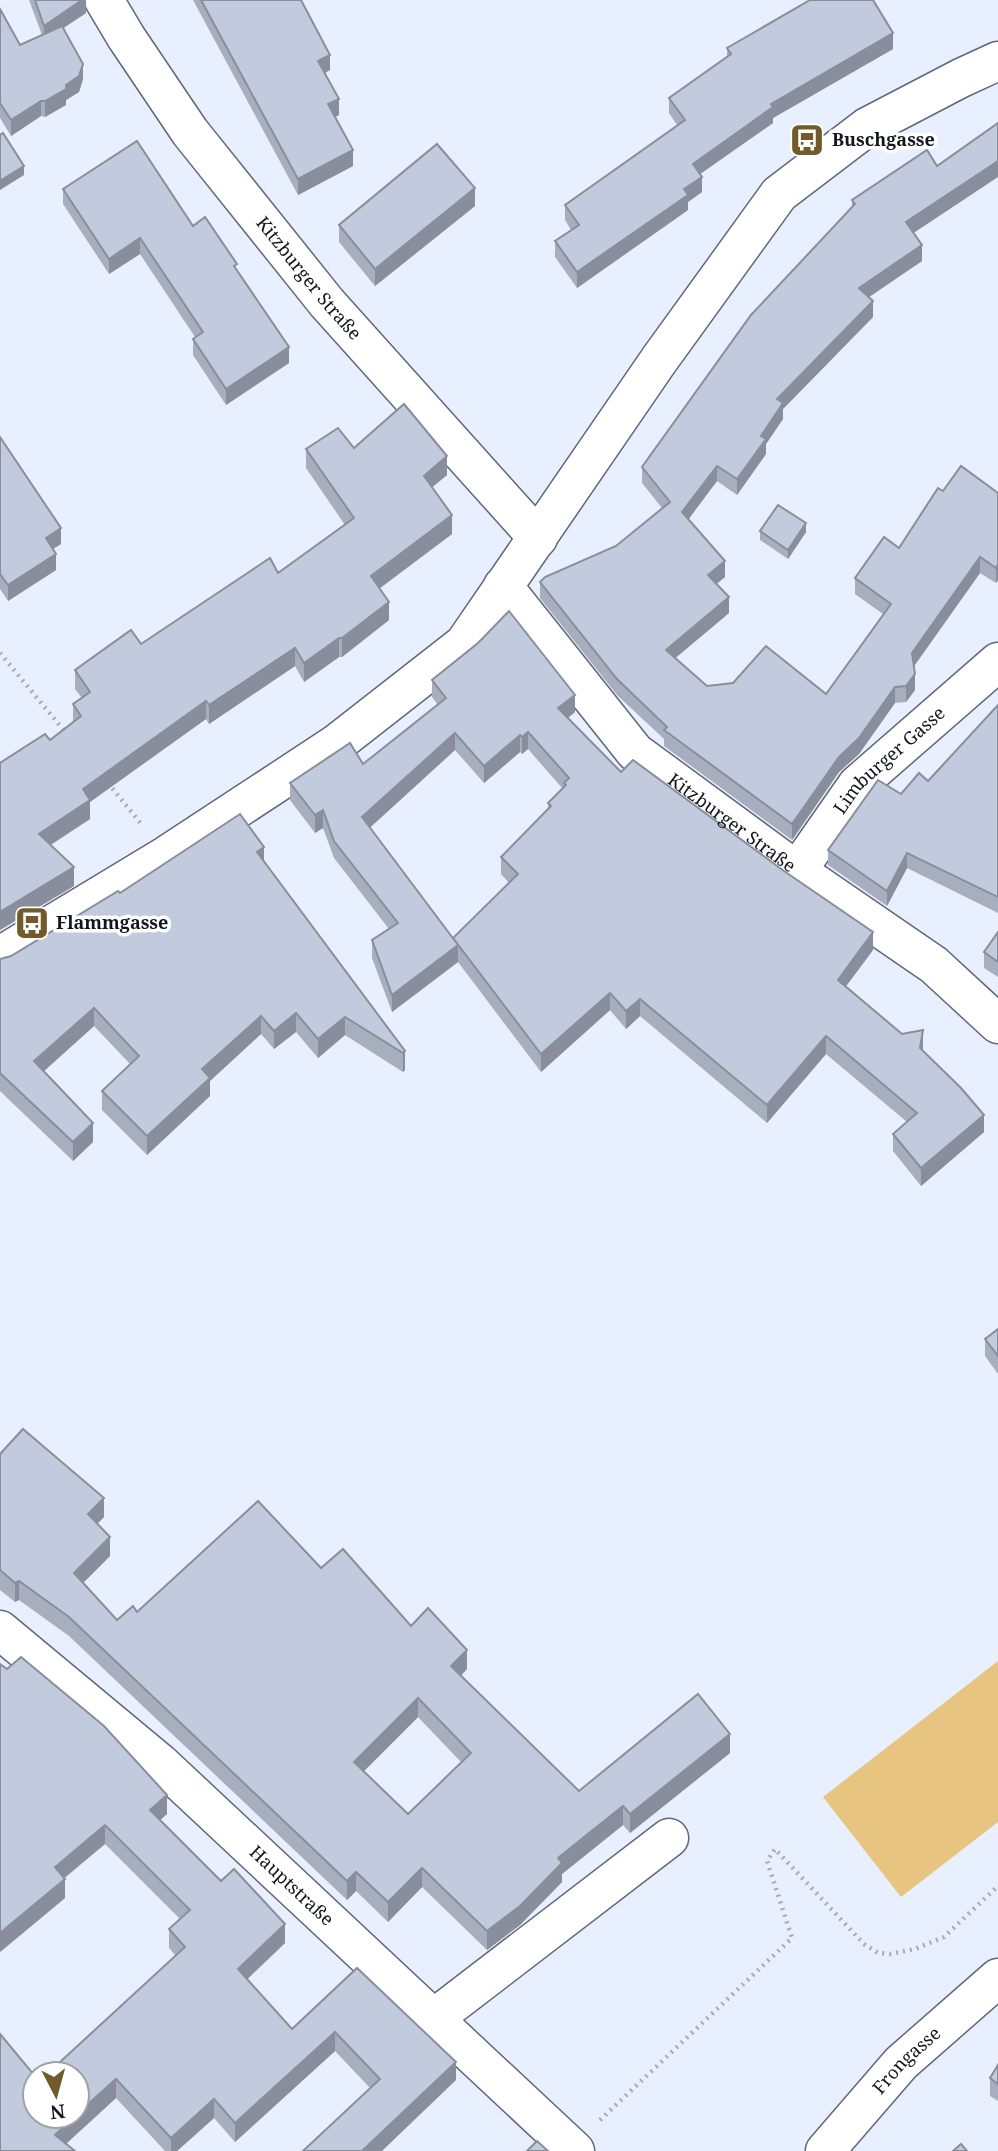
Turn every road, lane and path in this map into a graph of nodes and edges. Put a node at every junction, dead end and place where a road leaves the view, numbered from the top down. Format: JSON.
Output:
{"nodes":[{"id":1,"x":103,"y":0,"type":"edge"},
{"id":2,"x":998,"y":61,"type":"edge"},
{"id":3,"x":538,"y":538,"type":"junction"},
{"id":4,"x":503,"y":586,"type":"junction"},
{"id":5,"x":0,"y":653,"type":"edge"},
{"id":6,"x":998,"y":662,"type":"edge"},
{"id":7,"x":70,"y":738,"type":"edge"},
{"id":8,"x":106,"y":781,"type":"edge"},
{"id":9,"x":167,"y":855,"type":"junction"},
{"id":10,"x":797,"y":872,"type":"junction"},
{"id":11,"x":0,"y":956,"type":"edge"},
{"id":12,"x":998,"y":1024,"type":"edge"},
{"id":13,"x":0,"y":1630,"type":"edge"},
{"id":14,"x":669,"y":1838,"type":"dead end"},
{"id":15,"x":998,"y":1885,"type":"edge"},
{"id":16,"x":998,"y":1978,"type":"edge"},
{"id":17,"x":433,"y":2019,"type":"junction"},
{"id":18,"x":573,"y":2149,"type":"edge"},
{"id":19,"x":825,"y":2151,"type":"edge"}],
"edges":[{"from":1,"to":3,"type":"street","name":"Kitzburger Straße"},
{"from":2,"to":3,"type":"street"},
{"from":3,"to":4,"type":"street"},
{"from":4,"to":9,"type":"street"},
{"from":4,"to":10,"type":"street","name":"Kitzburger Straße"},
{"from":5,"to":7,"type":"path"},
{"from":6,"to":10,"type":"street","name":"Limburger Gasse"},
{"from":8,"to":9,"type":"path"},
{"from":9,"to":11,"type":"street"},
{"from":10,"to":12,"type":"street","name":"Kitzburger Straße"},
{"from":13,"to":17,"type":"street","name":"Hauptstraße"},
{"from":14,"to":17,"type":"street"},
{"from":15,"to":18,"type":"path"},
{"from":16,"to":19,"type":"street","name":"Frongasse"},
{"from":17,"to":18,"type":"street","name":"Hauptstraße"}]}
